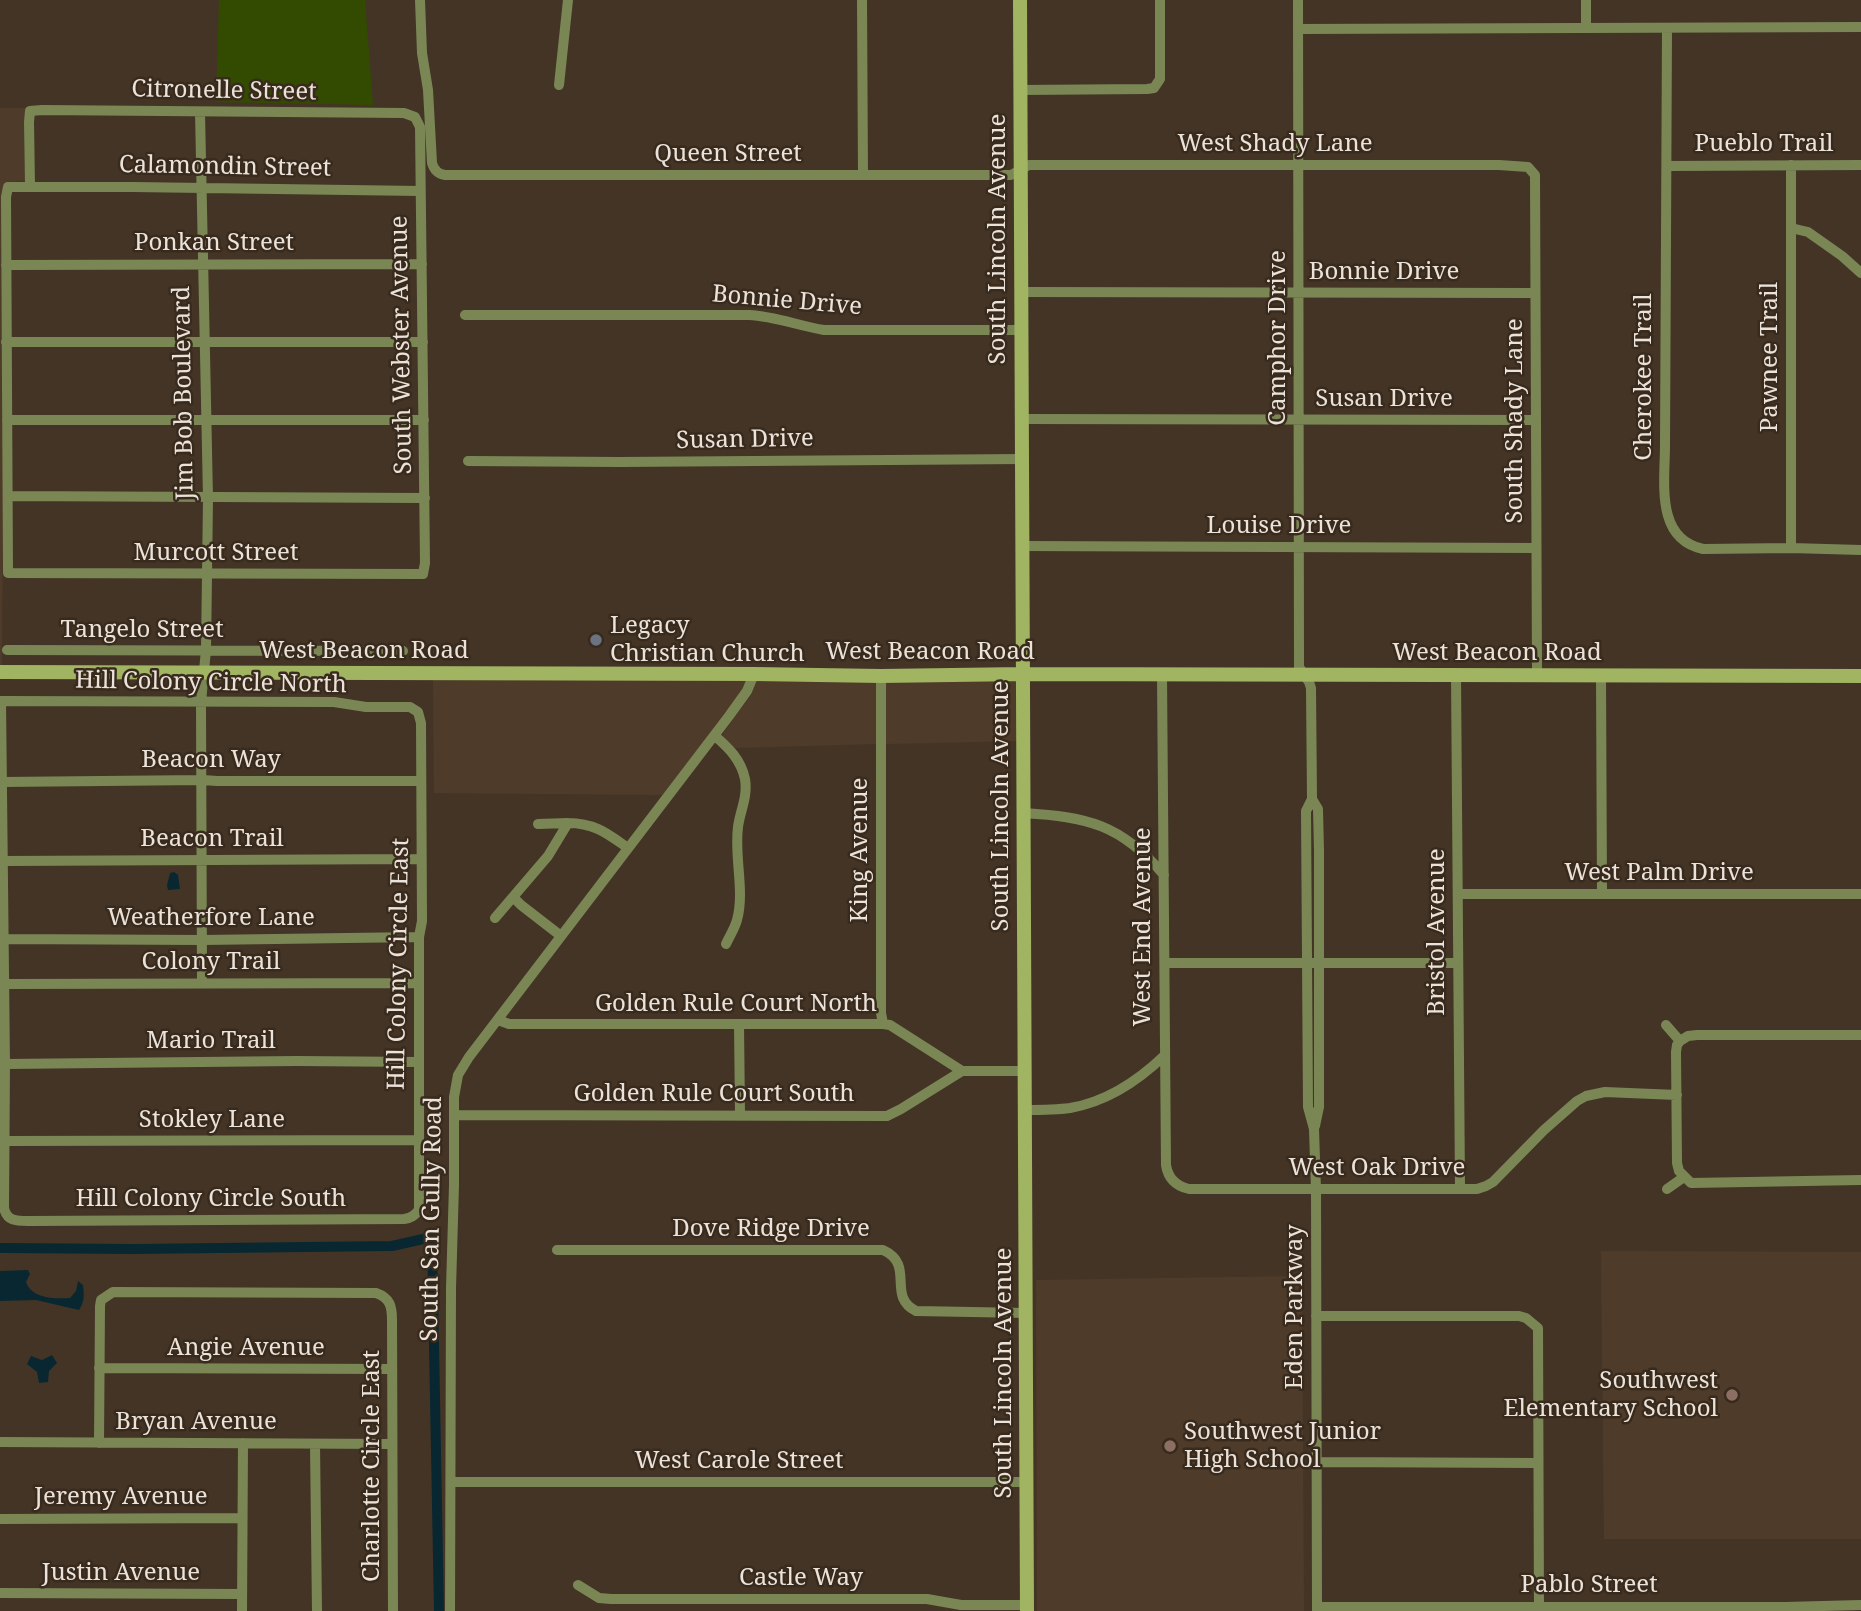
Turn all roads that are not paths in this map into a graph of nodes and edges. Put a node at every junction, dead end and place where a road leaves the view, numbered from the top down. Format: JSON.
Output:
{"nodes":[{"id":1,"x":420,"y":0,"type":"edge"},
{"id":2,"x":568,"y":0,"type":"edge"},
{"id":3,"x":862,"y":0,"type":"edge"},
{"id":4,"x":1020,"y":0,"type":"edge"},
{"id":5,"x":1160,"y":0,"type":"edge"},
{"id":6,"x":1297,"y":0,"type":"edge"},
{"id":7,"x":1586,"y":0,"type":"edge"},
{"id":8,"x":1861,"y":27,"type":"edge"},
{"id":9,"x":1586,"y":28,"type":"junction"},
{"id":10,"x":1667,"y":28,"type":"junction"},
{"id":11,"x":1298,"y":29,"type":"junction"},
{"id":12,"x":559,"y":85,"type":"dead end"},
{"id":13,"x":1020,"y":90,"type":"junction"},
{"id":14,"x":200,"y":112,"type":"junction"},
{"id":15,"x":415,"y":117,"type":"joint"},
{"id":16,"x":1298,"y":165,"type":"junction"},
{"id":17,"x":1791,"y":165,"type":"junction"},
{"id":18,"x":1861,"y":165,"type":"edge"},
{"id":19,"x":1667,"y":166,"type":"junction"},
{"id":20,"x":1531,"y":169,"type":"joint"},
{"id":21,"x":1020,"y":171,"type":"junction"},
{"id":22,"x":863,"y":174,"type":"junction"},
{"id":23,"x":30,"y":187,"type":"junction"},
{"id":24,"x":202,"y":188,"type":"junction"},
{"id":25,"x":421,"y":191,"type":"junction"},
{"id":26,"x":1791,"y":228,"type":"junction"},
{"id":27,"x":422,"y":264,"type":"junction"},
{"id":28,"x":6,"y":265,"type":"junction"},
{"id":29,"x":204,"y":265,"type":"junction"},
{"id":30,"x":1861,"y":273,"type":"edge"},
{"id":31,"x":1022,"y":292,"type":"junction"},
{"id":32,"x":1299,"y":293,"type":"junction"},
{"id":33,"x":1535,"y":293,"type":"junction"},
{"id":34,"x":465,"y":316,"type":"dead end"},
{"id":35,"x":1022,"y":330,"type":"junction"},
{"id":36,"x":6,"y":342,"type":"junction"},
{"id":37,"x":204,"y":342,"type":"junction"},
{"id":38,"x":423,"y":342,"type":"junction"},
{"id":39,"x":205,"y":419,"type":"junction"},
{"id":40,"x":424,"y":419,"type":"junction"},
{"id":41,"x":1022,"y":419,"type":"junction"},
{"id":42,"x":7,"y":420,"type":"junction"},
{"id":43,"x":1299,"y":420,"type":"junction"},
{"id":44,"x":1536,"y":421,"type":"junction"},
{"id":45,"x":1023,"y":459,"type":"junction"},
{"id":46,"x":468,"y":461,"type":"dead end"},
{"id":47,"x":8,"y":496,"type":"junction"},
{"id":48,"x":208,"y":498,"type":"junction"},
{"id":49,"x":425,"y":498,"type":"junction"},
{"id":50,"x":1021,"y":546,"type":"junction"},
{"id":51,"x":1299,"y":547,"type":"junction"},
{"id":52,"x":1536,"y":548,"type":"junction"},
{"id":53,"x":1791,"y":548,"type":"junction"},
{"id":54,"x":1861,"y":550,"type":"edge"},
{"id":55,"x":208,"y":573,"type":"junction"},
{"id":56,"x":423,"y":574,"type":"joint"},
{"id":57,"x":8,"y":650,"type":"dead end"},
{"id":58,"x":206,"y":650,"type":"junction"},
{"id":59,"x":403,"y":651,"type":"dead end"},
{"id":60,"x":0,"y":672,"type":"edge"},
{"id":61,"x":203,"y":674,"type":"junction"},
{"id":62,"x":754,"y":674,"type":"junction"},
{"id":63,"x":1023,"y":674,"type":"junction"},
{"id":64,"x":1162,"y":675,"type":"junction"},
{"id":65,"x":1304,"y":675,"type":"junction"},
{"id":66,"x":1456,"y":675,"type":"junction"},
{"id":67,"x":1537,"y":675,"type":"junction"},
{"id":68,"x":1601,"y":675,"type":"junction"},
{"id":69,"x":881,"y":676,"type":"junction"},
{"id":70,"x":1861,"y":676,"type":"edge"},
{"id":71,"x":201,"y":702,"type":"junction"},
{"id":72,"x":418,"y":712,"type":"joint"},
{"id":73,"x":715,"y":736,"type":"junction"},
{"id":74,"x":203,"y":780,"type":"junction"},
{"id":75,"x":421,"y":781,"type":"junction"},
{"id":76,"x":2,"y":782,"type":"edge"},
{"id":77,"x":1024,"y":814,"type":"junction"},
{"id":78,"x":568,"y":823,"type":"junction"},
{"id":79,"x":538,"y":824,"type":"dead end"},
{"id":80,"x":628,"y":848,"type":"junction"},
{"id":81,"x":421,"y":859,"type":"junction"},
{"id":82,"x":3,"y":861,"type":"junction"},
{"id":83,"x":203,"y":861,"type":"junction"},
{"id":84,"x":1164,"y":875,"type":"junction"},
{"id":85,"x":1458,"y":894,"type":"junction"},
{"id":86,"x":1602,"y":894,"type":"junction"},
{"id":87,"x":1861,"y":894,"type":"edge"},
{"id":88,"x":513,"y":897,"type":"junction"},
{"id":89,"x":495,"y":918,"type":"dead end"},
{"id":90,"x":561,"y":936,"type":"junction"},
{"id":91,"x":419,"y":937,"type":"junction"},
{"id":92,"x":4,"y":939,"type":"junction"},
{"id":93,"x":203,"y":940,"type":"junction"},
{"id":94,"x":726,"y":944,"type":"dead end"},
{"id":95,"x":1165,"y":963,"type":"junction"},
{"id":96,"x":1313,"y":963,"type":"junction"},
{"id":97,"x":1458,"y":963,"type":"junction"},
{"id":98,"x":202,"y":983,"type":"junction"},
{"id":99,"x":418,"y":983,"type":"junction"},
{"id":100,"x":4,"y":984,"type":"junction"},
{"id":101,"x":498,"y":1020,"type":"junction"},
{"id":102,"x":739,"y":1024,"type":"junction"},
{"id":103,"x":883,"y":1024,"type":"junction"},
{"id":104,"x":1666,"y":1025,"type":"dead end"},
{"id":105,"x":1861,"y":1035,"type":"edge"},
{"id":106,"x":1680,"y":1041,"type":"junction"},
{"id":107,"x":1165,"y":1055,"type":"junction"},
{"id":108,"x":418,"y":1062,"type":"junction"},
{"id":109,"x":5,"y":1064,"type":"junction"},
{"id":110,"x":962,"y":1071,"type":"junction"},
{"id":111,"x":1025,"y":1071,"type":"junction"},
{"id":112,"x":1677,"y":1095,"type":"junction"},
{"id":113,"x":1025,"y":1110,"type":"junction"},
{"id":114,"x":454,"y":1115,"type":"junction"},
{"id":115,"x":740,"y":1115,"type":"junction"},
{"id":116,"x":419,"y":1140,"type":"junction"},
{"id":117,"x":5,"y":1141,"type":"junction"},
{"id":118,"x":1684,"y":1177,"type":"junction"},
{"id":119,"x":1170,"y":1178,"type":"joint"},
{"id":120,"x":1861,"y":1180,"type":"edge"},
{"id":121,"x":1460,"y":1189,"type":"junction"},
{"id":122,"x":1667,"y":1189,"type":"dead end"},
{"id":123,"x":1316,"y":1190,"type":"junction"},
{"id":124,"x":415,"y":1215,"type":"joint"},
{"id":125,"x":557,"y":1250,"type":"dead end"},
{"id":126,"x":1026,"y":1313,"type":"junction"},
{"id":127,"x":1316,"y":1316,"type":"junction"},
{"id":128,"x":99,"y":1368,"type":"junction"},
{"id":129,"x":393,"y":1369,"type":"junction"},
{"id":130,"x":0,"y":1442,"type":"edge"},
{"id":131,"x":99,"y":1443,"type":"junction"},
{"id":132,"x":243,"y":1443,"type":"junction"},
{"id":133,"x":315,"y":1444,"type":"junction"},
{"id":134,"x":392,"y":1444,"type":"junction"},
{"id":135,"x":1317,"y":1462,"type":"junction"},
{"id":136,"x":1538,"y":1463,"type":"junction"},
{"id":137,"x":451,"y":1482,"type":"junction"},
{"id":138,"x":1027,"y":1482,"type":"junction"},
{"id":139,"x":242,"y":1518,"type":"junction"},
{"id":140,"x":0,"y":1519,"type":"edge"},
{"id":141,"x":578,"y":1585,"type":"dead end"},
{"id":142,"x":0,"y":1593,"type":"edge"},
{"id":143,"x":242,"y":1594,"type":"junction"},
{"id":144,"x":1861,"y":1605,"type":"edge"},
{"id":145,"x":1027,"y":1608,"type":"edge"},
{"id":146,"x":1539,"y":1608,"type":"edge"},
{"id":147,"x":1811,"y":1608,"type":"edge"},
{"id":148,"x":1317,"y":1609,"type":"edge"},
{"id":149,"x":242,"y":1611,"type":"edge"},
{"id":150,"x":317,"y":1611,"type":"edge"},
{"id":151,"x":393,"y":1611,"type":"edge"},
{"id":152,"x":450,"y":1611,"type":"edge"}],
"edges":[{"from":1,"to":22,"type":"street","name":"Queen Street"},
{"from":2,"to":12,"type":"street"},
{"from":3,"to":22,"type":"street"},
{"from":4,"to":13,"type":"street","name":"South Lincoln Avenue"},
{"from":5,"to":13,"type":"street"},
{"from":6,"to":11,"type":"street","name":"Camphor Drive"},
{"from":7,"to":9,"type":"street"},
{"from":8,"to":10,"type":"street"},
{"from":9,"to":10,"type":"street"},
{"from":9,"to":11,"type":"street"},
{"from":10,"to":19,"type":"street","name":"Cherokee Trail"},
{"from":11,"to":16,"type":"street","name":"Camphor Drive"},
{"from":13,"to":21,"type":"street","name":"South Lincoln Avenue"},
{"from":14,"to":15,"type":"street","name":"Citronelle Street"},
{"from":14,"to":23,"type":"street","name":"Citronelle Street"},
{"from":14,"to":24,"type":"street","name":"Jim Bob Boulevard"},
{"from":15,"to":25,"type":"street","name":"South Webster Avenue"},
{"from":16,"to":20,"type":"street","name":"West Shady Lane"},
{"from":16,"to":21,"type":"street","name":"West Shady Lane"},
{"from":16,"to":32,"type":"street","name":"Camphor Drive"},
{"from":17,"to":18,"type":"street","name":"Pueblo Trail"},
{"from":17,"to":19,"type":"street","name":"Pueblo Trail"},
{"from":17,"to":26,"type":"street","name":"Pawnee Trail"},
{"from":19,"to":53,"type":"street","name":"Cherokee Trail"},
{"from":20,"to":33,"type":"street","name":"South Shady Lane"},
{"from":21,"to":22,"type":"street","name":"Queen Street"},
{"from":21,"to":31,"type":"street","name":"South Lincoln Avenue"},
{"from":23,"to":24,"type":"street","name":"Calamondin Street"},
{"from":23,"to":28,"type":"street"},
{"from":24,"to":25,"type":"street","name":"Calamondin Street"},
{"from":24,"to":29,"type":"street","name":"Jim Bob Boulevard"},
{"from":25,"to":27,"type":"street","name":"South Webster Avenue"},
{"from":26,"to":30,"type":"street"},
{"from":26,"to":53,"type":"street","name":"Pawnee Trail"},
{"from":27,"to":29,"type":"street","name":"Ponkan Street"},
{"from":27,"to":38,"type":"street","name":"South Webster Avenue"},
{"from":28,"to":29,"type":"street","name":"Ponkan Street"},
{"from":28,"to":36,"type":"street"},
{"from":29,"to":37,"type":"street","name":"Jim Bob Boulevard"},
{"from":31,"to":32,"type":"street","name":"Bonnie Drive"},
{"from":31,"to":35,"type":"street","name":"South Lincoln Avenue"},
{"from":32,"to":33,"type":"street","name":"Bonnie Drive"},
{"from":32,"to":43,"type":"street","name":"Camphor Drive"},
{"from":33,"to":44,"type":"street","name":"South Shady Lane"},
{"from":34,"to":35,"type":"street","name":"Bonnie Drive"},
{"from":35,"to":41,"type":"street","name":"South Lincoln Avenue"},
{"from":36,"to":37,"type":"street"},
{"from":36,"to":42,"type":"street"},
{"from":37,"to":38,"type":"street"},
{"from":37,"to":39,"type":"street","name":"Jim Bob Boulevard"},
{"from":38,"to":40,"type":"street","name":"South Webster Avenue"},
{"from":39,"to":40,"type":"street"},
{"from":39,"to":42,"type":"street"},
{"from":39,"to":48,"type":"street","name":"Jim Bob Boulevard"},
{"from":40,"to":49,"type":"street","name":"South Webster Avenue"},
{"from":41,"to":43,"type":"street","name":"Susan Drive"},
{"from":41,"to":45,"type":"street","name":"South Lincoln Avenue"},
{"from":42,"to":47,"type":"street"},
{"from":43,"to":44,"type":"street","name":"Susan Drive"},
{"from":43,"to":51,"type":"street","name":"Camphor Drive"},
{"from":44,"to":52,"type":"street","name":"South Shady Lane"},
{"from":45,"to":46,"type":"street","name":"Susan Drive"},
{"from":45,"to":50,"type":"street","name":"South Lincoln Avenue"},
{"from":47,"to":48,"type":"street"},
{"from":47,"to":55,"type":"street","name":"Murcott Street"},
{"from":48,"to":49,"type":"street"},
{"from":48,"to":55,"type":"street","name":"Jim Bob Boulevard"},
{"from":49,"to":56,"type":"street","name":"South Webster Avenue"},
{"from":50,"to":51,"type":"street","name":"Louise Drive"},
{"from":50,"to":63,"type":"street","name":"South Lincoln Avenue"},
{"from":51,"to":52,"type":"street","name":"Louise Drive"},
{"from":51,"to":65,"type":"street","name":"Camphor Drive"},
{"from":52,"to":67,"type":"street","name":"South Shady Lane"},
{"from":53,"to":54,"type":"street","name":"Cherokee Trail"},
{"from":55,"to":56,"type":"street","name":"Murcott Street"},
{"from":55,"to":58,"type":"street","name":"Jim Bob Boulevard"},
{"from":57,"to":58,"type":"street","name":"Tangelo Street"},
{"from":58,"to":59,"type":"street","name":"Tangelo Street"},
{"from":58,"to":61,"type":"street","name":"Jim Bob Boulevard"},
{"from":60,"to":61,"type":"street","name":"West Beacon Road"},
{"from":61,"to":62,"type":"street","name":"West Beacon Road"},
{"from":61,"to":71,"type":"street","name":"Jim Bob Boulevard"},
{"from":62,"to":69,"type":"street","name":"West Beacon Road"},
{"from":62,"to":73,"type":"street","name":"South San Gully Road"},
{"from":63,"to":64,"type":"street","name":"West Beacon Road"},
{"from":63,"to":69,"type":"street","name":"West Beacon Road"},
{"from":63,"to":77,"type":"street","name":"South Lincoln Avenue"},
{"from":64,"to":65,"type":"street","name":"West Beacon Road"},
{"from":64,"to":84,"type":"street","name":"West End Avenue"},
{"from":65,"to":66,"type":"street","name":"West Beacon Road"},
{"from":65,"to":96,"type":"street","name":"Eden Parkway"},
{"from":66,"to":67,"type":"street","name":"West Beacon Road"},
{"from":66,"to":85,"type":"street","name":"Bristol Avenue"},
{"from":67,"to":68,"type":"street","name":"West Beacon Road"},
{"from":68,"to":70,"type":"street","name":"West Beacon Road"},
{"from":68,"to":86,"type":"street"},
{"from":69,"to":103,"type":"street","name":"King Avenue"},
{"from":71,"to":72,"type":"street","name":"Hill Colony Circle North"},
{"from":71,"to":74,"type":"street","name":"Jim Bob Boulevard"},
{"from":71,"to":76,"type":"street","name":"Hill Colony Circle North"},
{"from":72,"to":75,"type":"street","name":"Hill Colony Circle East"},
{"from":73,"to":80,"type":"street","name":"South San Gully Road"},
{"from":73,"to":94,"type":"street"},
{"from":74,"to":75,"type":"street","name":"Beacon Way"},
{"from":74,"to":76,"type":"street","name":"Beacon Way"},
{"from":74,"to":83,"type":"street","name":"Jim Bob Boulevard"},
{"from":75,"to":81,"type":"street","name":"Hill Colony Circle East"},
{"from":76,"to":82,"type":"street"},
{"from":77,"to":84,"type":"street"},
{"from":77,"to":111,"type":"street","name":"South Lincoln Avenue"},
{"from":78,"to":79,"type":"street"},
{"from":78,"to":80,"type":"street"},
{"from":78,"to":88,"type":"street"},
{"from":80,"to":90,"type":"street","name":"South San Gully Road"},
{"from":81,"to":83,"type":"street","name":"Beacon Trail"},
{"from":81,"to":91,"type":"street","name":"Hill Colony Circle East"},
{"from":82,"to":83,"type":"street","name":"Beacon Trail"},
{"from":82,"to":92,"type":"street"},
{"from":83,"to":93,"type":"street","name":"Jim Bob Boulevard"},
{"from":84,"to":95,"type":"street","name":"West End Avenue"},
{"from":85,"to":86,"type":"street","name":"West Palm Drive"},
{"from":85,"to":97,"type":"street","name":"Bristol Avenue"},
{"from":86,"to":87,"type":"street","name":"West Palm Drive"},
{"from":88,"to":89,"type":"street"},
{"from":88,"to":90,"type":"street"},
{"from":90,"to":101,"type":"street","name":"South San Gully Road"},
{"from":91,"to":93,"type":"street","name":"Weatherfore Lane"},
{"from":91,"to":99,"type":"street","name":"Hill Colony Circle East"},
{"from":92,"to":93,"type":"street","name":"Weatherfore Lane"},
{"from":92,"to":100,"type":"street"},
{"from":93,"to":98,"type":"street","name":"Jim Bob Boulevard"},
{"from":95,"to":96,"type":"street"},
{"from":95,"to":107,"type":"street","name":"West End Avenue"},
{"from":96,"to":97,"type":"street"},
{"from":96,"to":123,"type":"street","name":"Eden Parkway"},
{"from":97,"to":121,"type":"street","name":"Bristol Avenue"},
{"from":98,"to":99,"type":"street","name":"Colony Trail"},
{"from":98,"to":100,"type":"street","name":"Colony Trail"},
{"from":99,"to":108,"type":"street","name":"Hill Colony Circle East"},
{"from":100,"to":109,"type":"street"},
{"from":101,"to":102,"type":"street","name":"Golden Rule Court North"},
{"from":101,"to":114,"type":"street","name":"South San Gully Road"},
{"from":102,"to":103,"type":"street","name":"Golden Rule Court North"},
{"from":102,"to":115,"type":"street"},
{"from":103,"to":110,"type":"street","name":"Golden Rule Court North"},
{"from":104,"to":106,"type":"street"},
{"from":105,"to":106,"type":"street"},
{"from":106,"to":112,"type":"street"},
{"from":107,"to":113,"type":"street"},
{"from":107,"to":119,"type":"street","name":"West End Avenue"},
{"from":108,"to":109,"type":"street","name":"Mario Trail"},
{"from":108,"to":116,"type":"street","name":"Hill Colony Circle East"},
{"from":109,"to":117,"type":"street"},
{"from":110,"to":111,"type":"street"},
{"from":110,"to":115,"type":"street","name":"Golden Rule Court South"},
{"from":111,"to":113,"type":"street","name":"South Lincoln Avenue"},
{"from":112,"to":118,"type":"street"},
{"from":112,"to":121,"type":"street","name":"West Oak Drive"},
{"from":113,"to":126,"type":"street","name":"South Lincoln Avenue"},
{"from":114,"to":115,"type":"street","name":"Golden Rule Court South"},
{"from":114,"to":137,"type":"street","name":"South San Gully Road"},
{"from":116,"to":117,"type":"street","name":"Stokley Lane"},
{"from":116,"to":124,"type":"street","name":"Hill Colony Circle East"},
{"from":117,"to":124,"type":"street","name":"Hill Colony Circle South"},
{"from":118,"to":120,"type":"street"},
{"from":118,"to":122,"type":"street"},
{"from":119,"to":123,"type":"street","name":"West Oak Drive"},
{"from":121,"to":123,"type":"street","name":"West Oak Drive"},
{"from":123,"to":127,"type":"street","name":"Eden Parkway"},
{"from":125,"to":126,"type":"street","name":"Dove Ridge Drive"},
{"from":126,"to":138,"type":"street","name":"South Lincoln Avenue"},
{"from":127,"to":135,"type":"street","name":"Eden Parkway"},
{"from":127,"to":136,"type":"street"},
{"from":128,"to":129,"type":"street","name":"Angie Avenue"},
{"from":128,"to":129,"type":"street","name":"Charlotte Circle East"},
{"from":128,"to":131,"type":"street"},
{"from":129,"to":134,"type":"street","name":"Charlotte Circle East"},
{"from":130,"to":131,"type":"street","name":"Bryan Avenue"},
{"from":131,"to":132,"type":"street","name":"Bryan Avenue"},
{"from":132,"to":133,"type":"street","name":"Bryan Avenue"},
{"from":132,"to":139,"type":"street"},
{"from":133,"to":134,"type":"street","name":"Bryan Avenue"},
{"from":133,"to":150,"type":"street"},
{"from":134,"to":151,"type":"street","name":"Charlotte Circle East"},
{"from":135,"to":136,"type":"street"},
{"from":135,"to":148,"type":"street","name":"Eden Parkway"},
{"from":136,"to":146,"type":"street"},
{"from":137,"to":138,"type":"street","name":"West Carole Street"},
{"from":137,"to":152,"type":"street","name":"South San Gully Road"},
{"from":138,"to":145,"type":"street","name":"South Lincoln Avenue"},
{"from":139,"to":140,"type":"street","name":"Jeremy Avenue"},
{"from":139,"to":143,"type":"street"},
{"from":141,"to":145,"type":"street","name":"Castle Way"},
{"from":142,"to":143,"type":"street","name":"Justin Avenue"},
{"from":143,"to":149,"type":"street"},
{"from":144,"to":147,"type":"street","name":"Pablo Street"},
{"from":146,"to":147,"type":"street","name":"Pablo Street"},
{"from":146,"to":148,"type":"street","name":"Pablo Street"}]}
